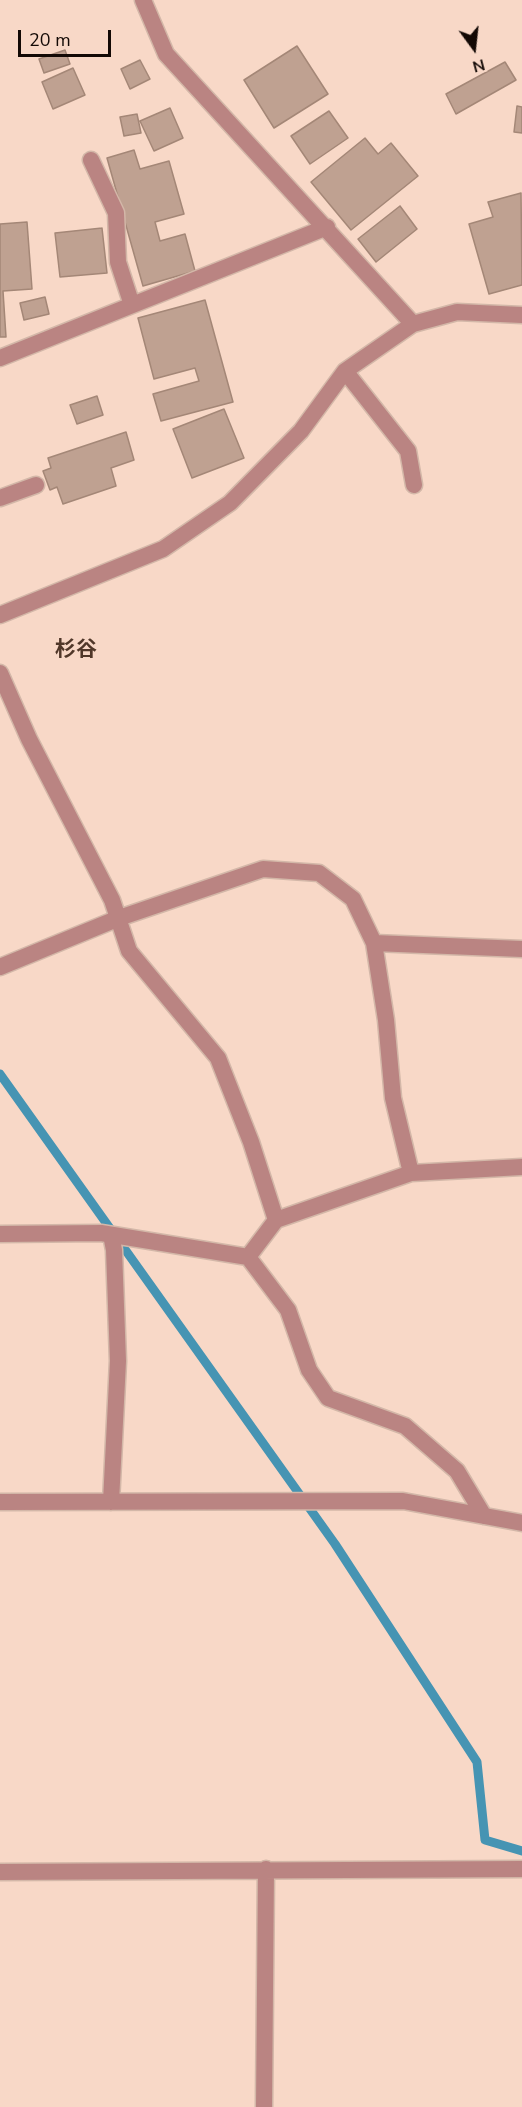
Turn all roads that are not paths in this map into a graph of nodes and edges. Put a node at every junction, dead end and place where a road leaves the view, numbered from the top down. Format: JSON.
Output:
{"nodes":[{"id":1,"x":143,"y":0,"type":"edge"},
{"id":2,"x":91,"y":160,"type":"dead end"},
{"id":3,"x":327,"y":227,"type":"junction"},
{"id":4,"x":132,"y":306,"type":"junction"},
{"id":5,"x":522,"y":315,"type":"edge"},
{"id":6,"x":413,"y":324,"type":"junction"},
{"id":7,"x":0,"y":358,"type":"edge"},
{"id":8,"x":345,"y":371,"type":"junction"},
{"id":9,"x":36,"y":485,"type":"dead end"},
{"id":10,"x":414,"y":485,"type":"dead end"},
{"id":11,"x":0,"y":498,"type":"edge"},
{"id":12,"x":0,"y":615,"type":"edge"},
{"id":13,"x":0,"y":674,"type":"edge"},
{"id":14,"x":119,"y":918,"type":"junction"},
{"id":15,"x":374,"y":943,"type":"junction"},
{"id":16,"x":522,"y":950,"type":"edge"},
{"id":17,"x":0,"y":967,"type":"edge"},
{"id":18,"x":522,"y":1167,"type":"edge"},
{"id":19,"x":411,"y":1173,"type":"junction"},
{"id":20,"x":276,"y":1220,"type":"junction"},
{"id":21,"x":0,"y":1234,"type":"edge"},
{"id":22,"x":111,"y":1235,"type":"junction"},
{"id":23,"x":248,"y":1257,"type":"junction"},
{"id":24,"x":0,"y":1502,"type":"edge"},
{"id":25,"x":111,"y":1502,"type":"junction"},
{"id":26,"x":484,"y":1516,"type":"junction"},
{"id":27,"x":522,"y":1523,"type":"edge"},
{"id":28,"x":266,"y":1869,"type":"junction"},
{"id":29,"x":522,"y":1869,"type":"edge"},
{"id":30,"x":0,"y":1872,"type":"edge"},
{"id":31,"x":264,"y":2107,"type":"edge"}],
"edges":[{"from":1,"to":3,"type":"street"},
{"from":2,"to":4,"type":"street"},
{"from":3,"to":4,"type":"street"},
{"from":3,"to":6,"type":"street"},
{"from":4,"to":7,"type":"street"},
{"from":5,"to":6,"type":"street"},
{"from":6,"to":8,"type":"street"},
{"from":8,"to":10,"type":"street"},
{"from":8,"to":12,"type":"street"},
{"from":9,"to":11,"type":"street"},
{"from":13,"to":14,"type":"street"},
{"from":14,"to":15,"type":"street"},
{"from":14,"to":17,"type":"street"},
{"from":14,"to":20,"type":"street"},
{"from":15,"to":16,"type":"street"},
{"from":15,"to":19,"type":"street"},
{"from":18,"to":19,"type":"street"},
{"from":19,"to":20,"type":"street"},
{"from":20,"to":23,"type":"street"},
{"from":21,"to":22,"type":"street"},
{"from":22,"to":23,"type":"street"},
{"from":22,"to":25,"type":"street"},
{"from":23,"to":26,"type":"street"},
{"from":24,"to":25,"type":"street"},
{"from":25,"to":26,"type":"street"},
{"from":26,"to":27,"type":"street"},
{"from":28,"to":29,"type":"street"},
{"from":28,"to":30,"type":"street"},
{"from":28,"to":31,"type":"street"}]}
